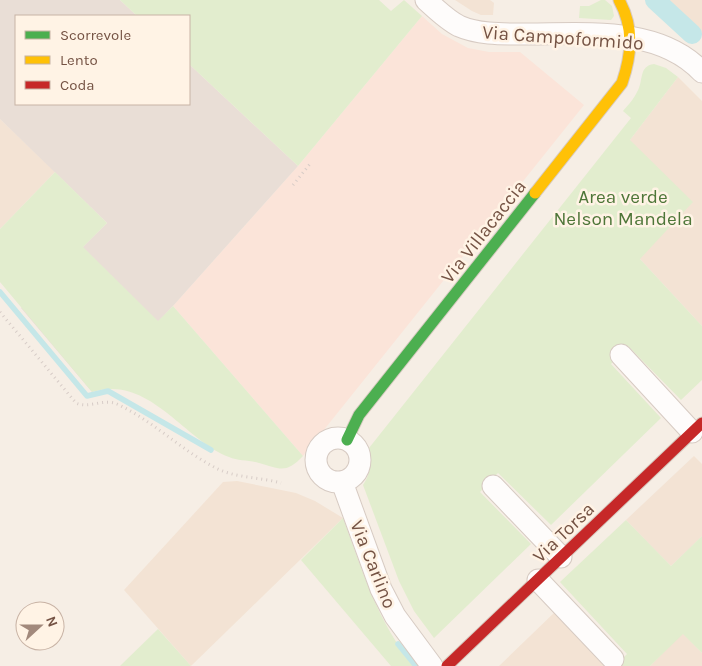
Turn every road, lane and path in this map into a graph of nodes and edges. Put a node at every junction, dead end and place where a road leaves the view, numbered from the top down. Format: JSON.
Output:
{"nodes":[{"id":1,"x":426,"y":0,"type":"edge"},
{"id":2,"x":619,"y":0,"type":"edge"},
{"id":3,"x":631,"y":38,"type":"junction"},
{"id":4,"x":698,"y":60,"type":"edge"},
{"id":5,"x":310,"y":164,"type":"dead end"},
{"id":6,"x":293,"y":185,"type":"dead end"},
{"id":7,"x":0,"y":312,"type":"edge"},
{"id":8,"x":621,"y":355,"type":"dead end"},
{"id":9,"x":697,"y":428,"type":"edge"},
{"id":10,"x":347,"y":440,"type":"junction"},
{"id":11,"x":342,"y":482,"type":"junction"},
{"id":12,"x":281,"y":483,"type":"dead end"},
{"id":13,"x":493,"y":486,"type":"dead end"},
{"id":14,"x":561,"y":557,"type":"junction"},
{"id":15,"x":538,"y":580,"type":"junction"},
{"id":16,"x":613,"y":659,"type":"dead end"},
{"id":17,"x":432,"y":666,"type":"edge"},
{"id":18,"x":447,"y":666,"type":"edge"}],
"edges":[{"from":1,"to":3,"type":"street","name":"Via Campoformido"},
{"from":2,"to":3,"type":"street","name":"Via Villacaccia"},
{"from":3,"to":4,"type":"street","name":"Via Campoformido"},
{"from":3,"to":10,"type":"street","name":"Via Villacaccia"},
{"from":5,"to":6,"type":"path"},
{"from":7,"to":12,"type":"path"},
{"from":8,"to":9,"type":"street"},
{"from":9,"to":14,"type":"street","name":"Via Torsa"},
{"from":10,"to":11,"type":"street"},
{"from":10,"to":11,"type":"street"},
{"from":11,"to":17,"type":"street","name":"Via Carlino"},
{"from":13,"to":14,"type":"street"},
{"from":14,"to":15,"type":"street","name":"Via Torsa"},
{"from":15,"to":16,"type":"street"},
{"from":15,"to":18,"type":"street","name":"Via Torsa"}]}
